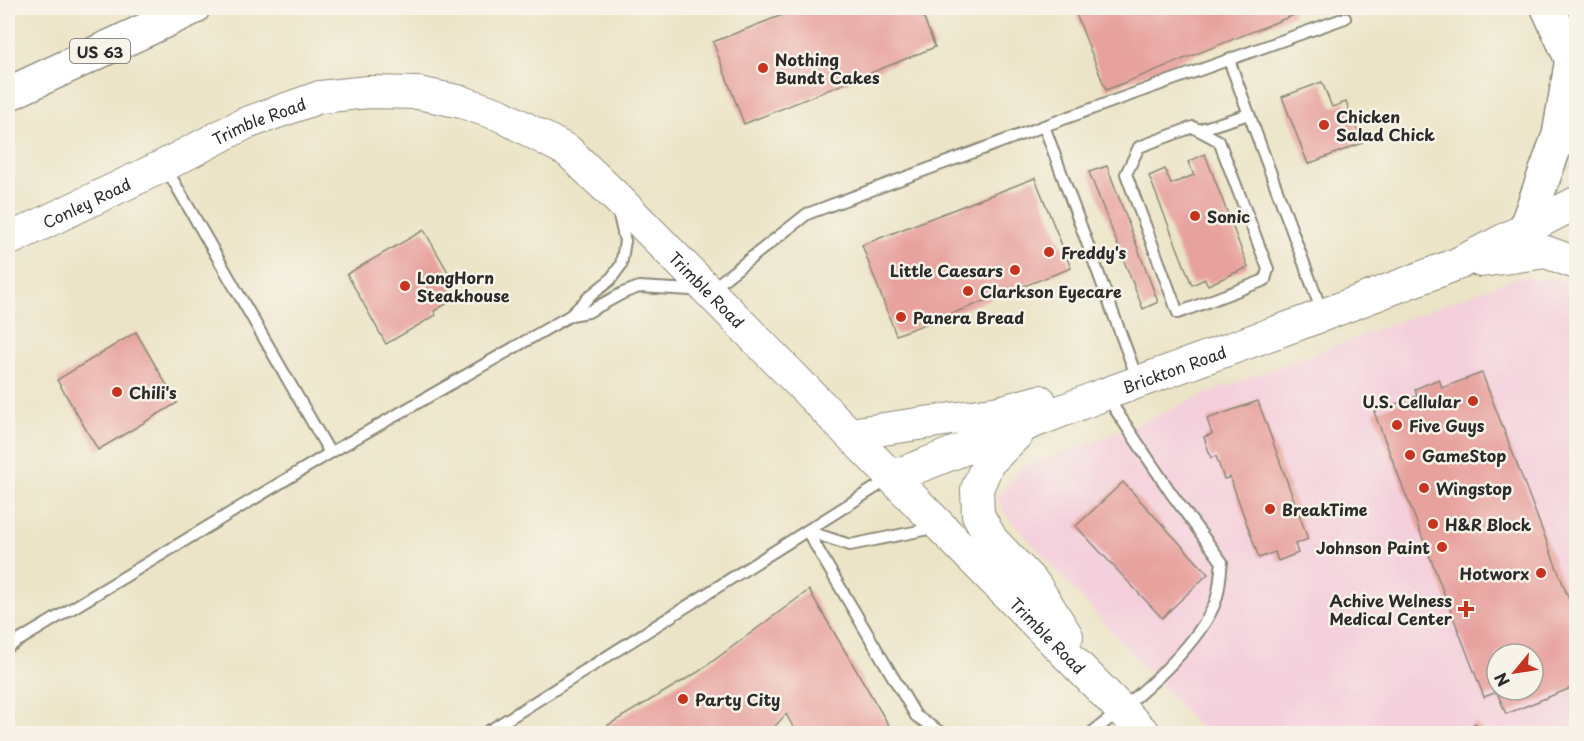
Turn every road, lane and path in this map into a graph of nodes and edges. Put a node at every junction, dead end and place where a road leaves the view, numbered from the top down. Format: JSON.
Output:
{"nodes":[{"id":1,"x":193,"y":8,"type":"edge"},
{"id":2,"x":1548,"y":8,"type":"edge"},
{"id":3,"x":1345,"y":18,"type":"dead end"},
{"id":4,"x":1229,"y":60,"type":"junction"},
{"id":5,"x":1574,"y":64,"type":"edge"},
{"id":6,"x":8,"y":94,"type":"edge"},
{"id":7,"x":1249,"y":114,"type":"junction"},
{"id":8,"x":1044,"y":126,"type":"junction"},
{"id":9,"x":1198,"y":130,"type":"junction"},
{"id":10,"x":165,"y":165,"type":"junction"},
{"id":11,"x":615,"y":196,"type":"junction"},
{"id":12,"x":1576,"y":203,"type":"edge"},
{"id":13,"x":1525,"y":229,"type":"junction"},
{"id":14,"x":8,"y":240,"type":"edge"},
{"id":15,"x":1576,"y":263,"type":"edge"},
{"id":16,"x":1456,"y":264,"type":"junction"},
{"id":17,"x":710,"y":291,"type":"junction"},
{"id":18,"x":571,"y":315,"type":"junction"},
{"id":19,"x":1323,"y":316,"type":"junction"},
{"id":20,"x":1139,"y":382,"type":"junction"},
{"id":21,"x":1100,"y":397,"type":"junction"},
{"id":22,"x":1026,"y":425,"type":"junction"},
{"id":23,"x":850,"y":434,"type":"junction"},
{"id":24,"x":330,"y":453,"type":"junction"},
{"id":25,"x":892,"y":477,"type":"junction"},
{"id":26,"x":941,"y":527,"type":"junction"},
{"id":27,"x":807,"y":531,"type":"junction"},
{"id":28,"x":8,"y":647,"type":"edge"},
{"id":29,"x":1085,"y":672,"type":"junction"},
{"id":30,"x":1122,"y":710,"type":"junction"},
{"id":31,"x":484,"y":734,"type":"edge"},
{"id":32,"x":943,"y":734,"type":"edge"},
{"id":33,"x":1090,"y":734,"type":"edge"},
{"id":34,"x":1145,"y":734,"type":"edge"}],
"edges":[{"from":1,"to":6,"type":"main road","number":"US 63"},
{"from":2,"to":5,"type":"main road"},
{"from":3,"to":4,"type":"lane"},
{"from":4,"to":7,"type":"lane"},
{"from":4,"to":8,"type":"lane"},
{"from":5,"to":13,"type":"main road"},
{"from":7,"to":9,"type":"lane"},
{"from":7,"to":19,"type":"lane"},
{"from":8,"to":17,"type":"lane"},
{"from":8,"to":20,"type":"lane"},
{"from":9,"to":9,"type":"lane"},
{"from":10,"to":11,"type":"street","name":"Trimble Road"},
{"from":10,"to":14,"type":"street","name":"Conley Road"},
{"from":10,"to":24,"type":"lane"},
{"from":11,"to":17,"type":"street","name":"Trimble Road"},
{"from":11,"to":18,"type":"lane"},
{"from":12,"to":13,"type":"street","name":"Brickton Road"},
{"from":13,"to":16,"type":"street","name":"Brickton Road"},
{"from":15,"to":16,"type":"street","name":"Brickton Road"},
{"from":16,"to":19,"type":"street","name":"Brickton Road"},
{"from":17,"to":18,"type":"lane"},
{"from":17,"to":23,"type":"street","name":"Trimble Road"},
{"from":18,"to":24,"type":"lane"},
{"from":19,"to":20,"type":"street","name":"Brickton Road"},
{"from":20,"to":21,"type":"street","name":"Brickton Road"},
{"from":21,"to":22,"type":"street","name":"Brickton Road"},
{"from":21,"to":23,"type":"street"},
{"from":21,"to":30,"type":"lane"},
{"from":22,"to":25,"type":"street","name":"Brickton Road"},
{"from":22,"to":29,"type":"street"},
{"from":23,"to":25,"type":"street","name":"Trimble Road"},
{"from":24,"to":28,"type":"lane"},
{"from":25,"to":26,"type":"street","name":"Trimble Road"},
{"from":25,"to":27,"type":"lane"},
{"from":26,"to":27,"type":"lane"},
{"from":26,"to":29,"type":"street","name":"Trimble Road"},
{"from":27,"to":31,"type":"lane"},
{"from":27,"to":32,"type":"lane"},
{"from":29,"to":30,"type":"street","name":"Trimble Road"},
{"from":30,"to":33,"type":"lane"},
{"from":30,"to":34,"type":"street","name":"Trimble Road"}]}
